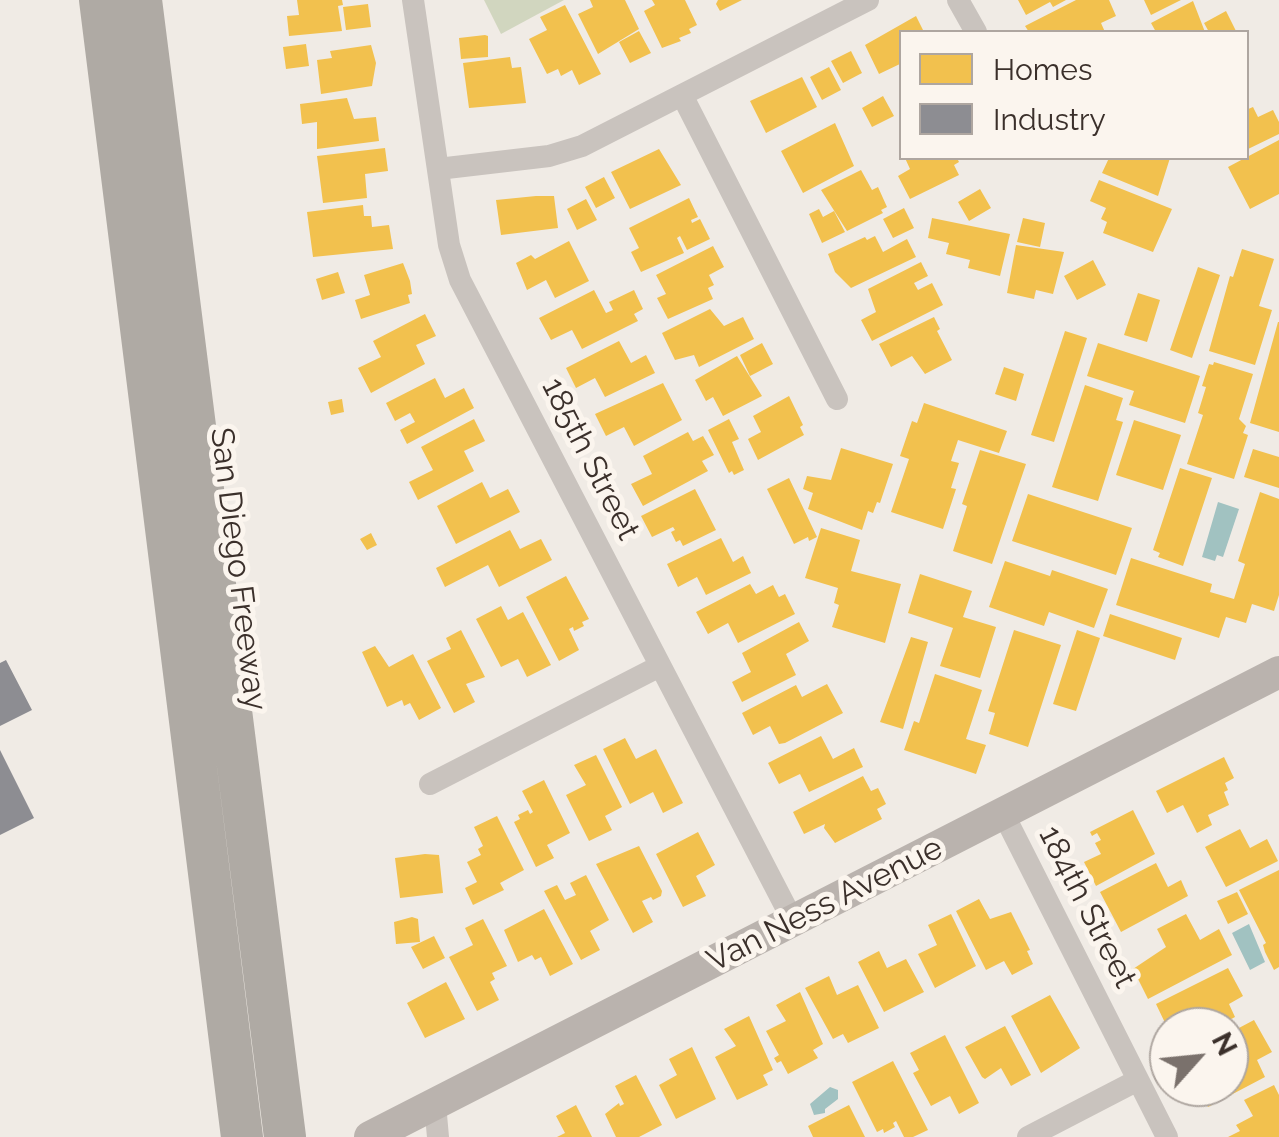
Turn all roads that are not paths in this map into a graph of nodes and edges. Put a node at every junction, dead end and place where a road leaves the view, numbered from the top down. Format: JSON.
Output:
{"nodes":[{"id":1,"x":100,"y":0,"type":"edge"},
{"id":2,"x":142,"y":0,"type":"edge"},
{"id":3,"x":167,"y":0,"type":"edge"},
{"id":4,"x":413,"y":0,"type":"edge"},
{"id":5,"x":868,"y":0,"type":"edge"},
{"id":6,"x":958,"y":0,"type":"edge"},
{"id":7,"x":975,"y":30,"type":"edge"},
{"id":8,"x":682,"y":95,"type":"junction"},
{"id":9,"x":438,"y":168,"type":"junction"},
{"id":10,"x":837,"y":399,"type":"dead end"},
{"id":11,"x":660,"y":666,"type":"junction"},
{"id":12,"x":1279,"y":672,"type":"edge"},
{"id":13,"x":430,"y":784,"type":"dead end"},
{"id":14,"x":1003,"y":813,"type":"junction"},
{"id":15,"x":792,"y":921,"type":"junction"},
{"id":16,"x":1138,"y":1080,"type":"junction"},
{"id":17,"x":435,"y":1104,"type":"junction"},
{"id":18,"x":270,"y":1118,"type":"edge"},
{"id":19,"x":310,"y":1137,"type":"edge"},
{"id":20,"x":370,"y":1137,"type":"edge"},
{"id":21,"x":438,"y":1137,"type":"edge"},
{"id":22,"x":1028,"y":1137,"type":"edge"},
{"id":23,"x":1167,"y":1137,"type":"edge"}],
"edges":[{"from":1,"to":18,"type":"highway","name":"San Diego Freeway"},
{"from":2,"to":18,"type":"highway"},
{"from":3,"to":18,"type":"highway","name":"San Diego Freeway"},
{"from":4,"to":9,"type":"street","name":"185th Street"},
{"from":5,"to":8,"type":"street"},
{"from":6,"to":7,"type":"street"},
{"from":8,"to":9,"type":"street"},
{"from":8,"to":10,"type":"street"},
{"from":9,"to":11,"type":"street","name":"185th Street"},
{"from":11,"to":13,"type":"street"},
{"from":11,"to":15,"type":"street","name":"185th Street"},
{"from":12,"to":14,"type":"main road","name":"Van Ness Avenue"},
{"from":14,"to":15,"type":"main road","name":"Van Ness Avenue"},
{"from":14,"to":16,"type":"street","name":"184th Street"},
{"from":15,"to":17,"type":"main road","name":"Van Ness Avenue"},
{"from":16,"to":22,"type":"street"},
{"from":16,"to":23,"type":"street","name":"184th Street"},
{"from":17,"to":20,"type":"main road","name":"Van Ness Avenue"},
{"from":17,"to":21,"type":"street"},
{"from":18,"to":19,"type":"highway","name":"San Diego Freeway"}]}
